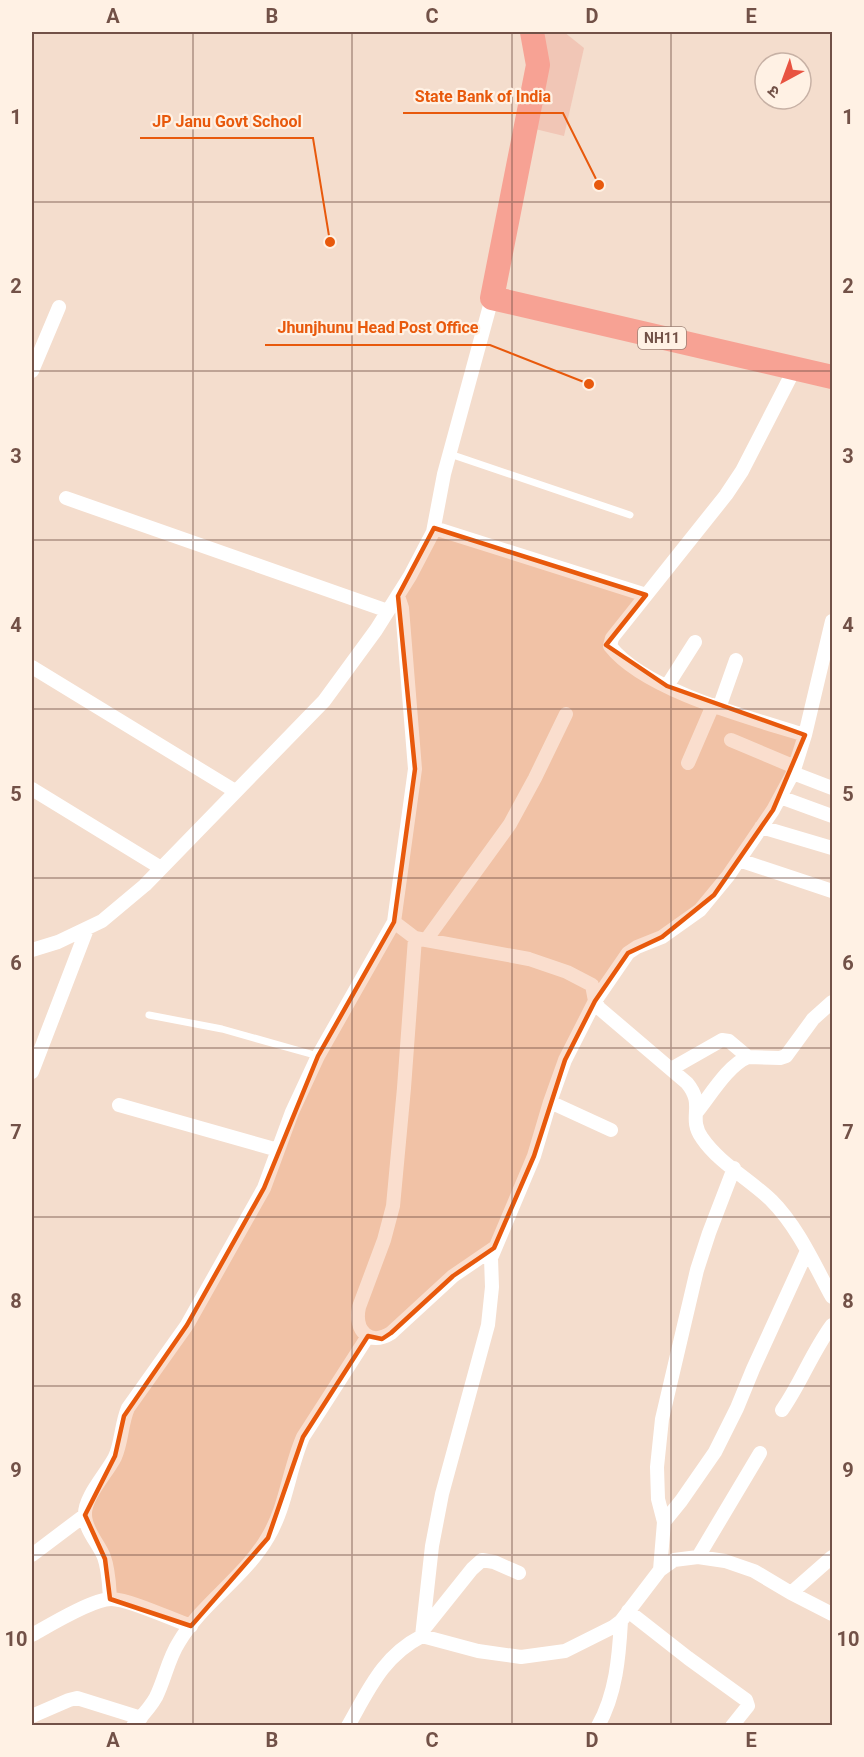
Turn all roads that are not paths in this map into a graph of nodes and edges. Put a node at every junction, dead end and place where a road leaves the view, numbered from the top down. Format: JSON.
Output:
{"nodes":[{"id":1,"x":532,"y":32,"type":"edge"},
{"id":2,"x":494,"y":291,"type":"junction"},
{"id":3,"x":59,"y":307,"type":"dead end"},
{"id":4,"x":832,"y":362,"type":"edge"},
{"id":5,"x":795,"y":368,"type":"junction"},
{"id":6,"x":32,"y":371,"type":"edge"},
{"id":7,"x":832,"y":377,"type":"edge"},
{"id":8,"x":450,"y":454,"type":"junction"},
{"id":9,"x":66,"y":498,"type":"dead end"},
{"id":10,"x":630,"y":515,"type":"dead end"},
{"id":11,"x":434,"y":528,"type":"junction"},
{"id":12,"x":646,"y":595,"type":"junction"},
{"id":13,"x":398,"y":596,"type":"junction"},
{"id":14,"x":388,"y":611,"type":"junction"},
{"id":15,"x":832,"y":621,"type":"edge"},
{"id":16,"x":695,"y":642,"type":"dead end"},
{"id":17,"x":736,"y":660,"type":"dead end"},
{"id":18,"x":32,"y":667,"type":"edge"},
{"id":19,"x":667,"y":686,"type":"junction"},
{"id":20,"x":716,"y":706,"type":"junction"},
{"id":21,"x":566,"y":714,"type":"dead end"},
{"id":22,"x":805,"y":735,"type":"junction"},
{"id":23,"x":731,"y":740,"type":"dead end"},
{"id":24,"x":688,"y":763,"type":"dead end"},
{"id":25,"x":794,"y":770,"type":"junction"},
{"id":26,"x":832,"y":788,"type":"edge"},
{"id":27,"x":32,"y":789,"type":"edge"},
{"id":28,"x":235,"y":791,"type":"junction"},
{"id":29,"x":780,"y":797,"type":"junction"},
{"id":30,"x":832,"y":816,"type":"edge"},
{"id":31,"x":761,"y":827,"type":"junction"},
{"id":32,"x":832,"y":848,"type":"edge"},
{"id":33,"x":739,"y":860,"type":"junction"},
{"id":34,"x":161,"y":868,"type":"junction"},
{"id":35,"x":832,"y":891,"type":"edge"},
{"id":36,"x":394,"y":922,"type":"junction"},
{"id":37,"x":87,"y":928,"type":"junction"},
{"id":38,"x":421,"y":939,"type":"junction"},
{"id":39,"x":32,"y":950,"type":"edge"},
{"id":40,"x":595,"y":1001,"type":"junction"},
{"id":41,"x":832,"y":1002,"type":"edge"},
{"id":42,"x":149,"y":1015,"type":"dead end"},
{"id":43,"x":318,"y":1056,"type":"junction"},
{"id":44,"x":748,"y":1057,"type":"junction"},
{"id":45,"x":671,"y":1069,"type":"junction"},
{"id":46,"x":32,"y":1072,"type":"edge"},
{"id":47,"x":550,"y":1102,"type":"junction"},
{"id":48,"x":118,"y":1105,"type":"dead end"},
{"id":49,"x":696,"y":1113,"type":"junction"},
{"id":50,"x":611,"y":1130,"type":"dead end"},
{"id":51,"x":278,"y":1150,"type":"junction"},
{"id":52,"x":734,"y":1168,"type":"junction"},
{"id":53,"x":494,"y":1248,"type":"junction"},
{"id":54,"x":807,"y":1251,"type":"junction"},
{"id":55,"x":832,"y":1297,"type":"edge"},
{"id":56,"x":832,"y":1325,"type":"edge"},
{"id":57,"x":368,"y":1336,"type":"junction"},
{"id":58,"x":782,"y":1410,"type":"dead end"},
{"id":59,"x":760,"y":1453,"type":"dead end"},
{"id":60,"x":85,"y":1515,"type":"junction"},
{"id":61,"x":664,"y":1522,"type":"junction"},
{"id":62,"x":32,"y":1555,"type":"edge"},
{"id":63,"x":698,"y":1557,"type":"junction"},
{"id":64,"x":832,"y":1557,"type":"edge"},
{"id":65,"x":660,"y":1570,"type":"junction"},
{"id":66,"x":519,"y":1572,"type":"dead end"},
{"id":67,"x":791,"y":1593,"type":"junction"},
{"id":68,"x":110,"y":1599,"type":"junction"},
{"id":69,"x":832,"y":1614,"type":"edge"},
{"id":70,"x":624,"y":1616,"type":"junction"},
{"id":71,"x":191,"y":1626,"type":"junction"},
{"id":72,"x":423,"y":1633,"type":"junction"},
{"id":73,"x":32,"y":1635,"type":"edge"},
{"id":74,"x":32,"y":1716,"type":"edge"},
{"id":75,"x":137,"y":1722,"type":"edge"},
{"id":76,"x":348,"y":1725,"type":"edge"},
{"id":77,"x":598,"y":1725,"type":"edge"},
{"id":78,"x":732,"y":1725,"type":"edge"}],
"edges":[{"from":1,"to":2,"type":"highway"},
{"from":2,"to":4,"type":"highway","number":"NH11"},
{"from":2,"to":5,"type":"highway","number":"NH11"},
{"from":2,"to":8,"type":"street"},
{"from":3,"to":6,"type":"street"},
{"from":5,"to":7,"type":"highway","number":"NH11"},
{"from":5,"to":12,"type":"street"},
{"from":8,"to":10,"type":"lane"},
{"from":8,"to":11,"type":"street"},
{"from":9,"to":14,"type":"street"},
{"from":11,"to":12,"type":"street"},
{"from":11,"to":13,"type":"street"},
{"from":12,"to":19,"type":"street"},
{"from":13,"to":14,"type":"street"},
{"from":13,"to":36,"type":"street"},
{"from":14,"to":28,"type":"street"},
{"from":15,"to":22,"type":"street"},
{"from":16,"to":19,"type":"street"},
{"from":17,"to":20,"type":"street"},
{"from":18,"to":28,"type":"street"},
{"from":19,"to":20,"type":"street"},
{"from":20,"to":22,"type":"street"},
{"from":20,"to":24,"type":"street"},
{"from":21,"to":38,"type":"street"},
{"from":22,"to":25,"type":"street"},
{"from":23,"to":25,"type":"street"},
{"from":25,"to":26,"type":"street"},
{"from":25,"to":29,"type":"street"},
{"from":27,"to":34,"type":"street"},
{"from":28,"to":34,"type":"street"},
{"from":29,"to":30,"type":"street"},
{"from":29,"to":31,"type":"street"},
{"from":31,"to":32,"type":"street"},
{"from":31,"to":33,"type":"street"},
{"from":33,"to":35,"type":"street"},
{"from":33,"to":40,"type":"street"},
{"from":34,"to":37,"type":"street"},
{"from":36,"to":38,"type":"street"},
{"from":36,"to":43,"type":"street"},
{"from":37,"to":39,"type":"street"},
{"from":37,"to":46,"type":"street"},
{"from":38,"to":40,"type":"street"},
{"from":38,"to":57,"type":"street"},
{"from":40,"to":45,"type":"street"},
{"from":40,"to":47,"type":"street"},
{"from":41,"to":44,"type":"street"},
{"from":42,"to":43,"type":"lane"},
{"from":43,"to":51,"type":"street"},
{"from":44,"to":45,"type":"street"},
{"from":44,"to":49,"type":"street"},
{"from":45,"to":49,"type":"street"},
{"from":47,"to":50,"type":"street"},
{"from":47,"to":53,"type":"street"},
{"from":48,"to":51,"type":"street"},
{"from":49,"to":52,"type":"street"},
{"from":51,"to":60,"type":"street"},
{"from":52,"to":54,"type":"street"},
{"from":52,"to":61,"type":"street"},
{"from":53,"to":57,"type":"street"},
{"from":53,"to":72,"type":"street"},
{"from":54,"to":55,"type":"street"},
{"from":54,"to":61,"type":"street"},
{"from":56,"to":58,"type":"street"},
{"from":57,"to":71,"type":"street"},
{"from":59,"to":63,"type":"street"},
{"from":60,"to":62,"type":"street"},
{"from":60,"to":68,"type":"street"},
{"from":61,"to":65,"type":"street"},
{"from":63,"to":65,"type":"street"},
{"from":63,"to":67,"type":"street"},
{"from":64,"to":67,"type":"street"},
{"from":65,"to":70,"type":"street"},
{"from":66,"to":72,"type":"street"},
{"from":67,"to":69,"type":"street"},
{"from":68,"to":71,"type":"street"},
{"from":68,"to":73,"type":"street"},
{"from":70,"to":72,"type":"street"},
{"from":70,"to":77,"type":"street"},
{"from":70,"to":78,"type":"street"},
{"from":71,"to":75,"type":"street"},
{"from":72,"to":76,"type":"street"},
{"from":74,"to":75,"type":"street"}]}
